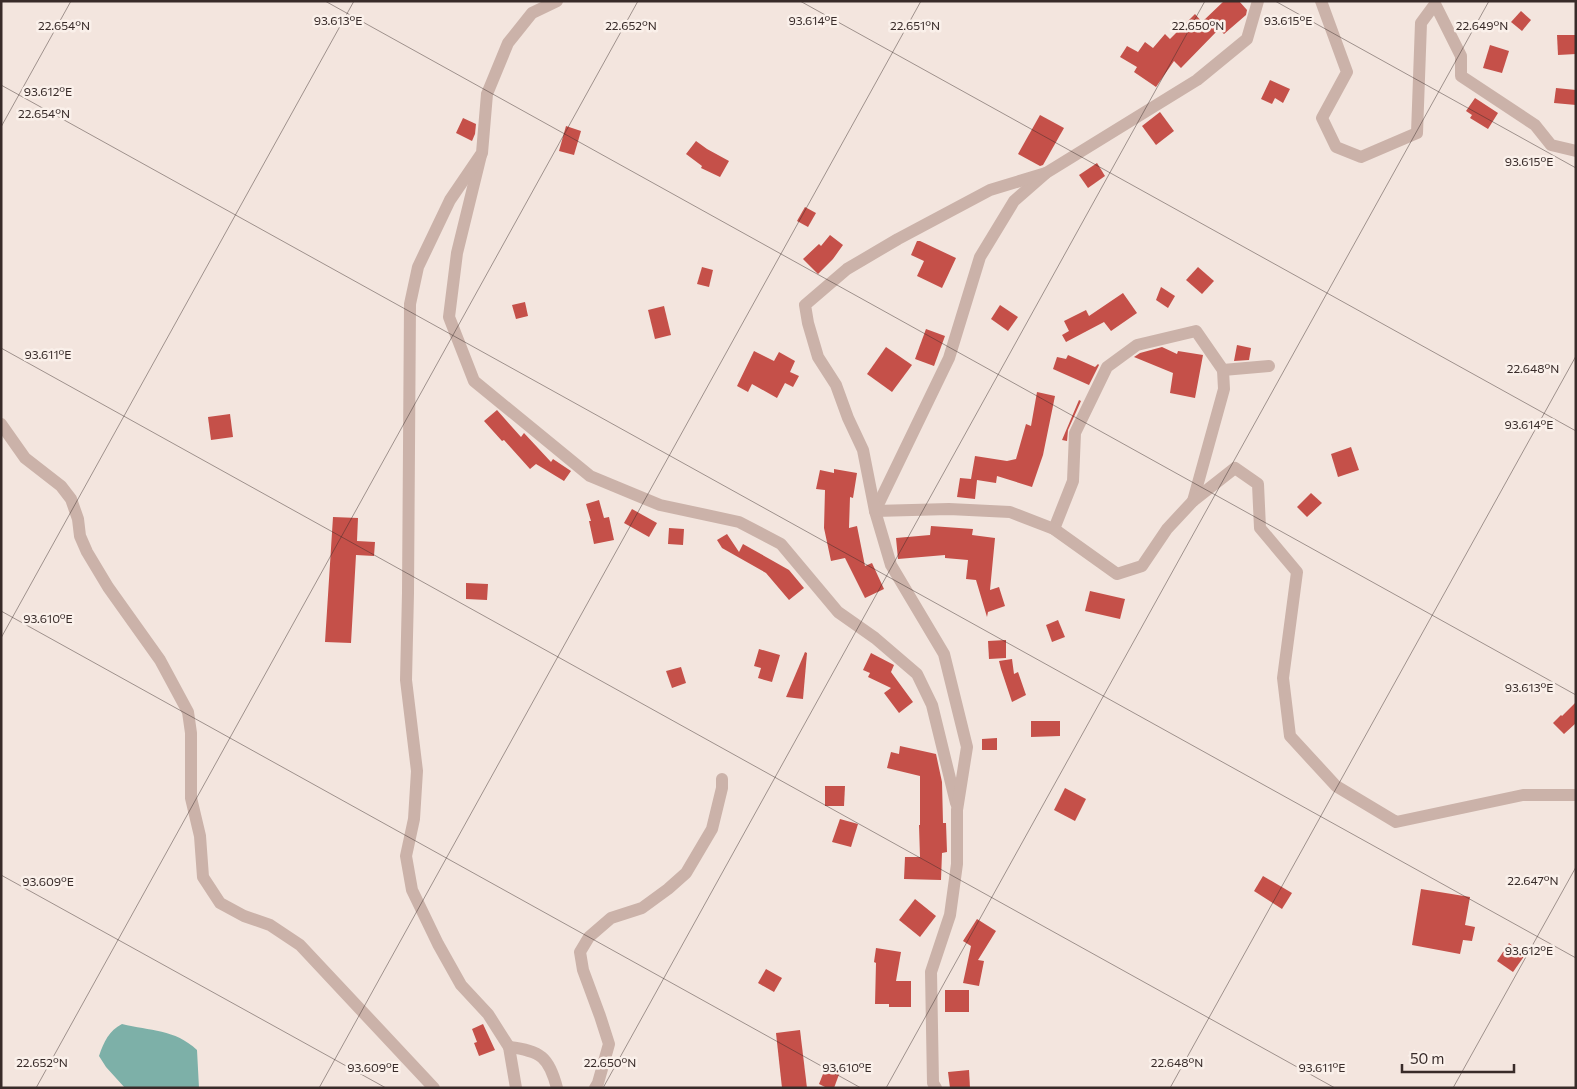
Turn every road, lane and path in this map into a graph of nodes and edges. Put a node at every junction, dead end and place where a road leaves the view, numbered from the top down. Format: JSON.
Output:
{"nodes":[{"id":1,"x":557,"y":1,"type":"edge"},
{"id":2,"x":1258,"y":1,"type":"edge"},
{"id":3,"x":1321,"y":1,"type":"edge"},
{"id":4,"x":1576,"y":151,"type":"edge"},
{"id":5,"x":482,"y":153,"type":"junction"},
{"id":6,"x":1046,"y":173,"type":"junction"},
{"id":7,"x":1270,"y":366,"type":"dead end"},
{"id":8,"x":1223,"y":370,"type":"junction"},
{"id":9,"x":1,"y":424,"type":"edge"},
{"id":10,"x":1193,"y":501,"type":"junction"},
{"id":11,"x":875,"y":511,"type":"junction"},
{"id":12,"x":1054,"y":529,"type":"junction"},
{"id":13,"x":722,"y":779,"type":"dead end"},
{"id":14,"x":1576,"y":795,"type":"edge"},
{"id":15,"x":958,"y":810,"type":"junction"},
{"id":16,"x":509,"y":1047,"type":"junction"},
{"id":17,"x":434,"y":1088,"type":"edge"},
{"id":18,"x":516,"y":1088,"type":"edge"},
{"id":19,"x":557,"y":1088,"type":"edge"},
{"id":20,"x":595,"y":1088,"type":"edge"},
{"id":21,"x":936,"y":1088,"type":"edge"}],
"edges":[{"from":1,"to":5,"type":"street"},
{"from":2,"to":6,"type":"street"},
{"from":3,"to":4,"type":"street"},
{"from":5,"to":15,"type":"street"},
{"from":5,"to":16,"type":"street"},
{"from":6,"to":11,"type":"street"},
{"from":6,"to":11,"type":"street"},
{"from":7,"to":8,"type":"street"},
{"from":8,"to":10,"type":"street"},
{"from":8,"to":12,"type":"street"},
{"from":9,"to":17,"type":"street"},
{"from":10,"to":12,"type":"street"},
{"from":10,"to":14,"type":"street"},
{"from":11,"to":12,"type":"street"},
{"from":11,"to":15,"type":"street"},
{"from":13,"to":20,"type":"street"},
{"from":15,"to":21,"type":"street"},
{"from":16,"to":18,"type":"street"},
{"from":16,"to":19,"type":"street"}]}
